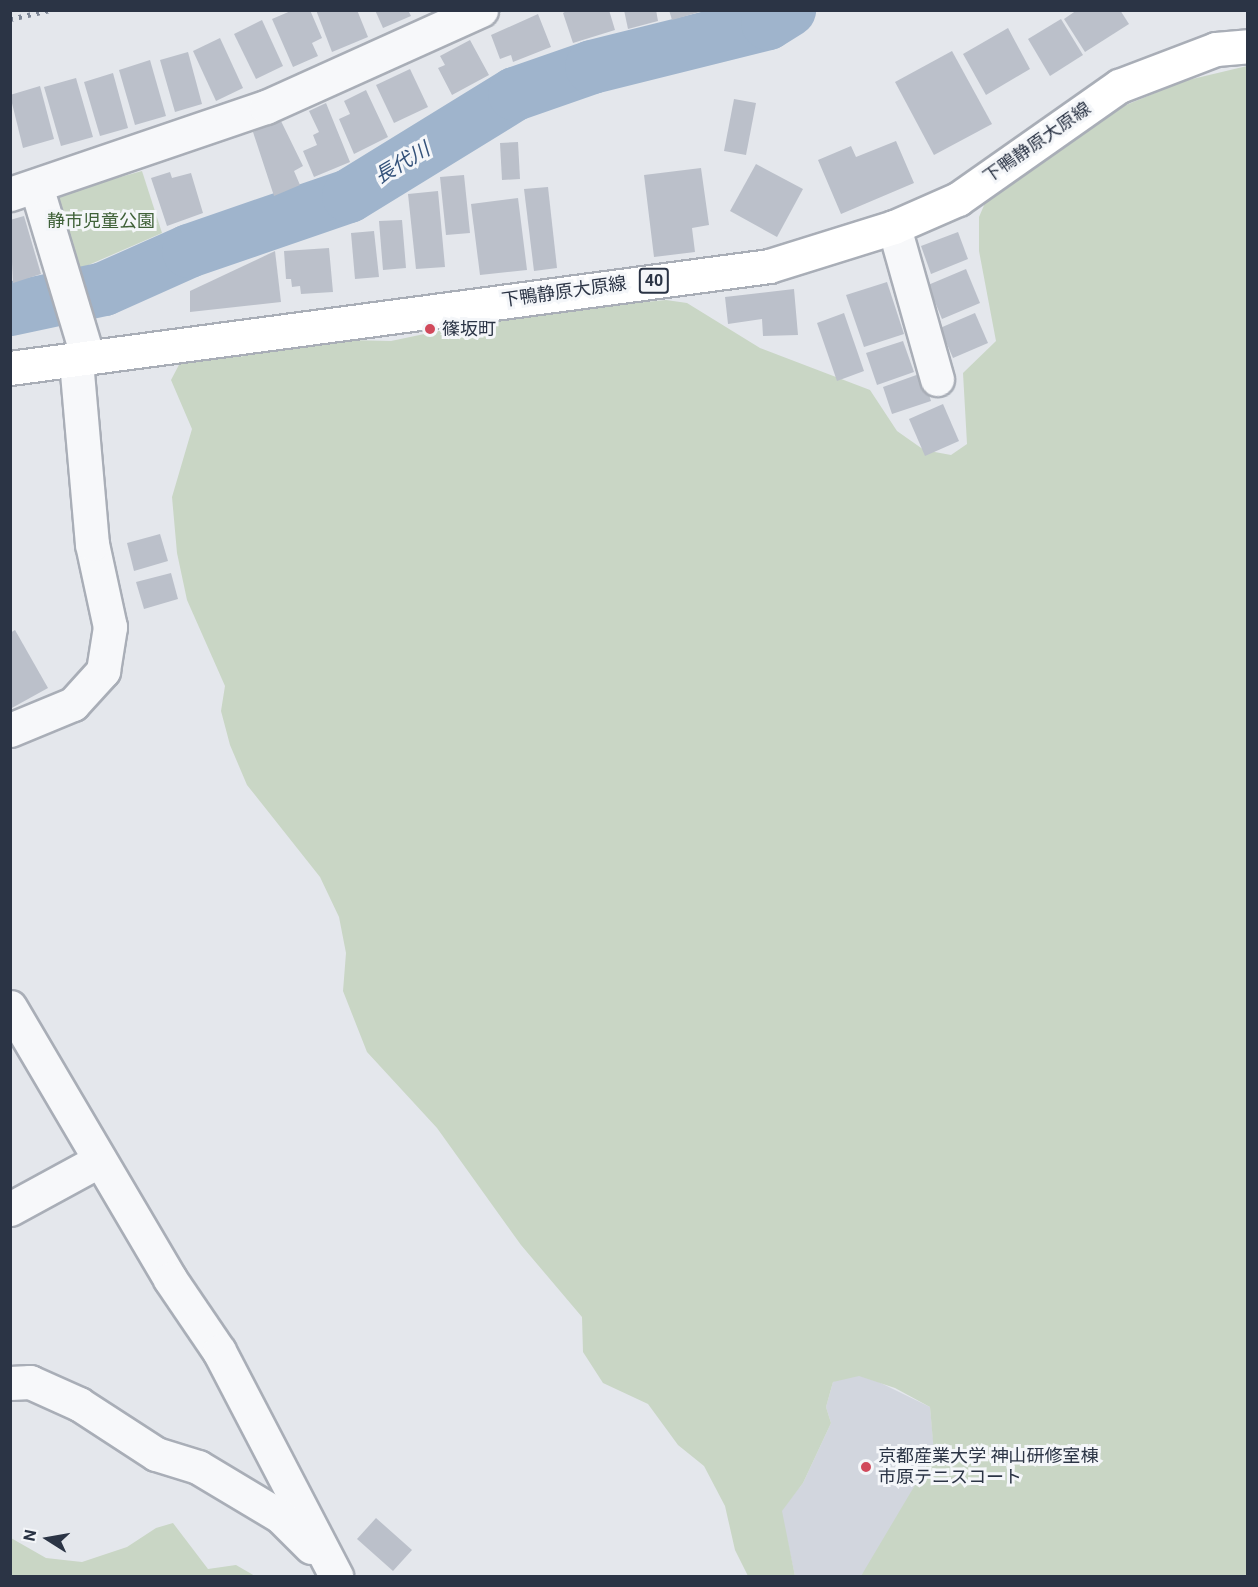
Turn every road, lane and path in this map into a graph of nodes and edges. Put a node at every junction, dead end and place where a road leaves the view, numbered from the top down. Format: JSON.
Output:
{"nodes":[{"id":1,"x":481,"y":10,"type":"edge"},
{"id":2,"x":1248,"y":46,"type":"edge"},
{"id":3,"x":23,"y":190,"type":"edge"},
{"id":4,"x":894,"y":227,"type":"junction"},
{"id":5,"x":82,"y":359,"type":"junction"},
{"id":6,"x":10,"y":368,"type":"edge"},
{"id":7,"x":938,"y":379,"type":"dead end"},
{"id":8,"x":10,"y":730,"type":"edge"},
{"id":9,"x":10,"y":1007,"type":"edge"},
{"id":10,"x":21,"y":1054,"type":"edge"},
{"id":11,"x":100,"y":1160,"type":"junction"},
{"id":12,"x":10,"y":1209,"type":"edge"},
{"id":13,"x":10,"y":1383,"type":"edge"},
{"id":14,"x":334,"y":1572,"type":"edge"}],
"edges":[{"from":1,"to":3,"type":"street"},
{"from":2,"to":4,"type":"main road","name":"下鴨静原大原線","number":"40"},
{"from":3,"to":5,"type":"street"},
{"from":4,"to":5,"type":"main road","name":"下鴨静原大原線","number":"40"},
{"from":4,"to":7,"type":"street"},
{"from":5,"to":6,"type":"main road","name":"下鴨静原大原線","number":"40"},
{"from":5,"to":8,"type":"street"},
{"from":9,"to":10,"type":"street"},
{"from":10,"to":11,"type":"street"},
{"from":11,"to":12,"type":"street"},
{"from":11,"to":14,"type":"street"},
{"from":13,"to":14,"type":"street"}]}
